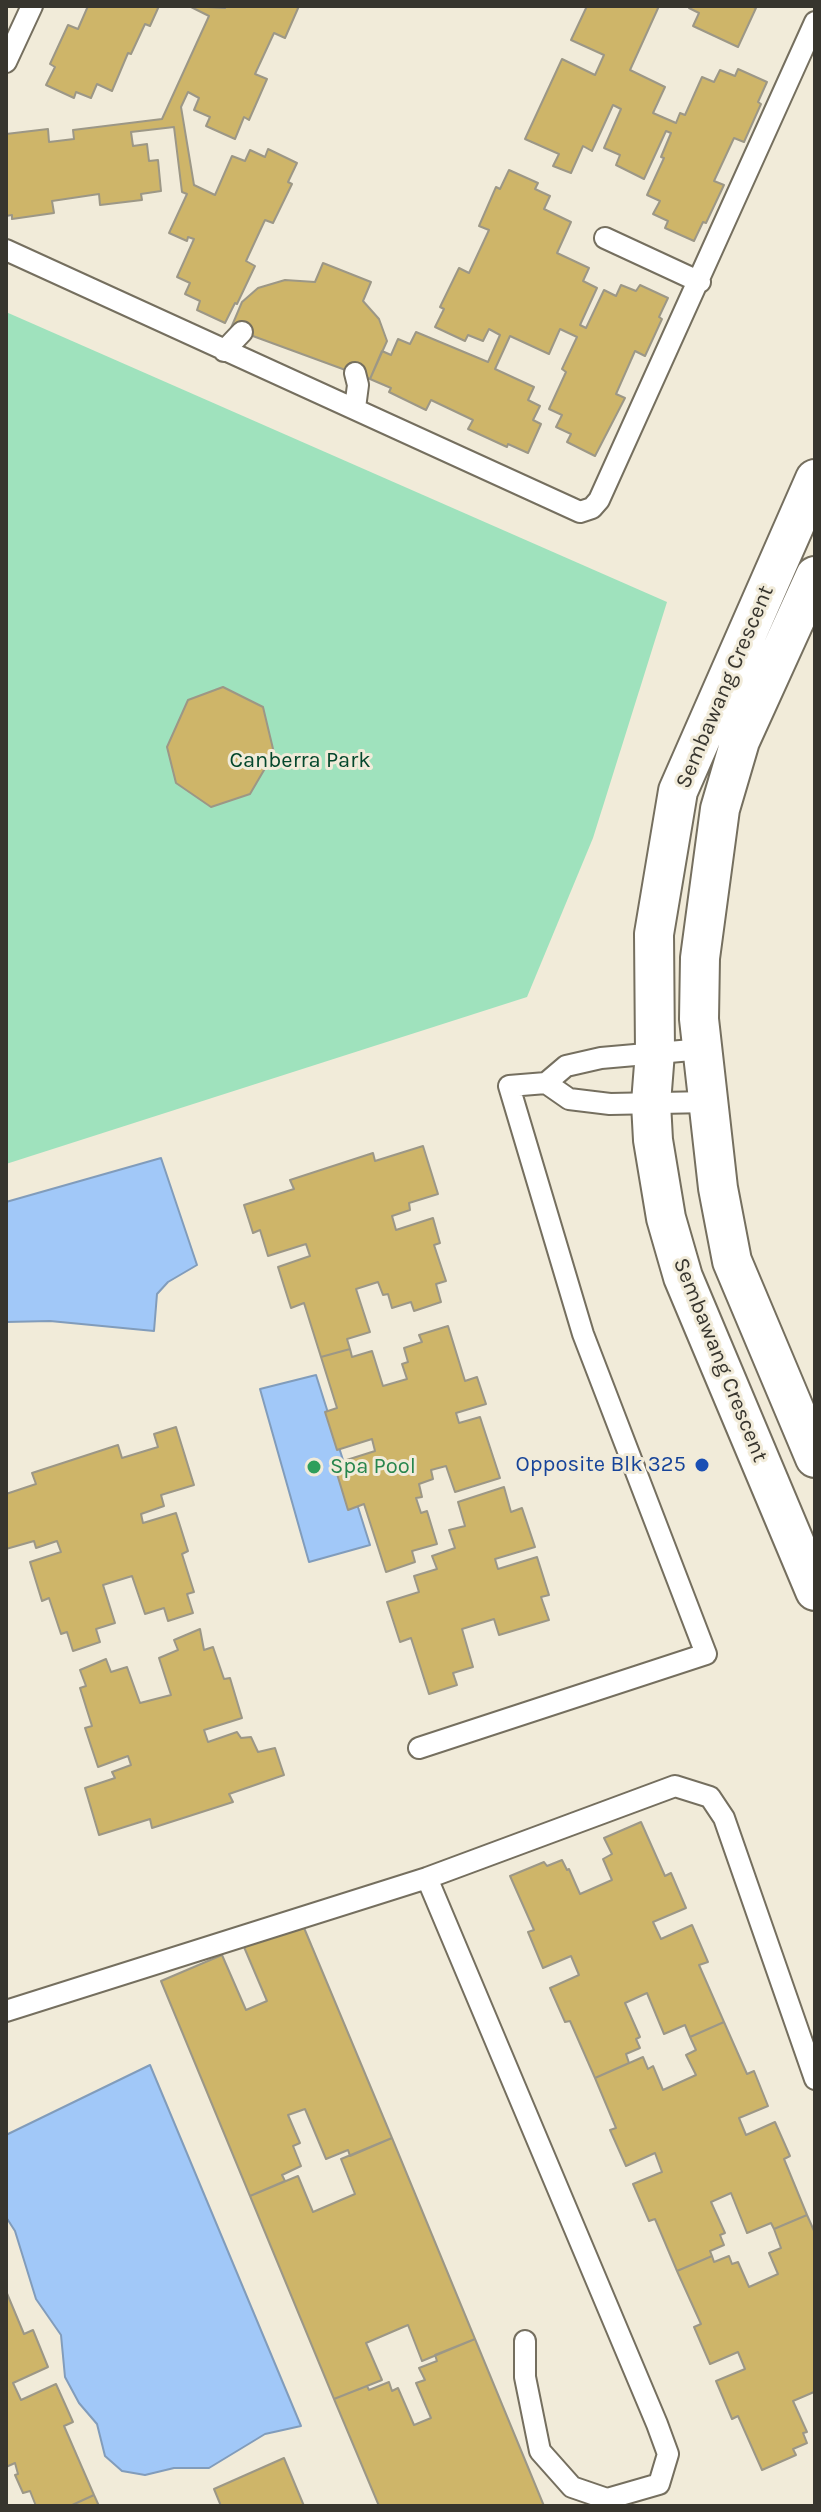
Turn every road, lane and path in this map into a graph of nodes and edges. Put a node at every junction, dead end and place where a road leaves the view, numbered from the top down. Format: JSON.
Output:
{"nodes":[{"id":1,"x":32,"y":6,"type":"edge"},
{"id":2,"x":815,"y":23,"type":"edge"},
{"id":3,"x":6,"y":62,"type":"edge"},
{"id":4,"x":605,"y":238,"type":"dead end"},
{"id":5,"x":6,"y":250,"type":"edge"},
{"id":6,"x":700,"y":282,"type":"junction"},
{"id":7,"x":242,"y":332,"type":"dead end"},
{"id":8,"x":224,"y":351,"type":"junction"},
{"id":9,"x":355,"y":373,"type":"dead end"},
{"id":10,"x":355,"y":408,"type":"junction"},
{"id":11,"x":815,"y":479,"type":"edge"},
{"id":12,"x":815,"y":576,"type":"edge"},
{"id":13,"x":703,"y":1049,"type":"junction"},
{"id":14,"x":655,"y":1052,"type":"junction"},
{"id":15,"x":546,"y":1083,"type":"junction"},
{"id":16,"x":709,"y":1102,"type":"junction"},
{"id":17,"x":651,"y":1103,"type":"junction"},
{"id":18,"x":815,"y":1458,"type":"edge"},
{"id":19,"x":815,"y":1591,"type":"edge"},
{"id":20,"x":419,"y":1748,"type":"dead end"},
{"id":21,"x":427,"y":1878,"type":"junction"},
{"id":22,"x":6,"y":2011,"type":"edge"},
{"id":23,"x":815,"y":2079,"type":"edge"},
{"id":24,"x":525,"y":2341,"type":"dead end"}],
"edges":[{"from":1,"to":3,"type":"lane"},
{"from":2,"to":6,"type":"lane"},
{"from":4,"to":6,"type":"lane"},
{"from":5,"to":8,"type":"lane"},
{"from":6,"to":10,"type":"lane"},
{"from":7,"to":8,"type":"lane"},
{"from":8,"to":10,"type":"lane"},
{"from":9,"to":10,"type":"lane"},
{"from":11,"to":14,"type":"street","name":"Sembawang Crescent"},
{"from":12,"to":13,"type":"street","name":"Sembawang Crescent"},
{"from":13,"to":14,"type":"lane"},
{"from":13,"to":16,"type":"street","name":"Sembawang Crescent"},
{"from":14,"to":15,"type":"lane"},
{"from":14,"to":17,"type":"street","name":"Sembawang Crescent"},
{"from":15,"to":17,"type":"lane"},
{"from":15,"to":20,"type":"lane"},
{"from":16,"to":17,"type":"lane"},
{"from":16,"to":18,"type":"street","name":"Sembawang Crescent"},
{"from":17,"to":19,"type":"street","name":"Sembawang Crescent"},
{"from":21,"to":22,"type":"lane"},
{"from":21,"to":23,"type":"lane"},
{"from":21,"to":24,"type":"lane"}]}
